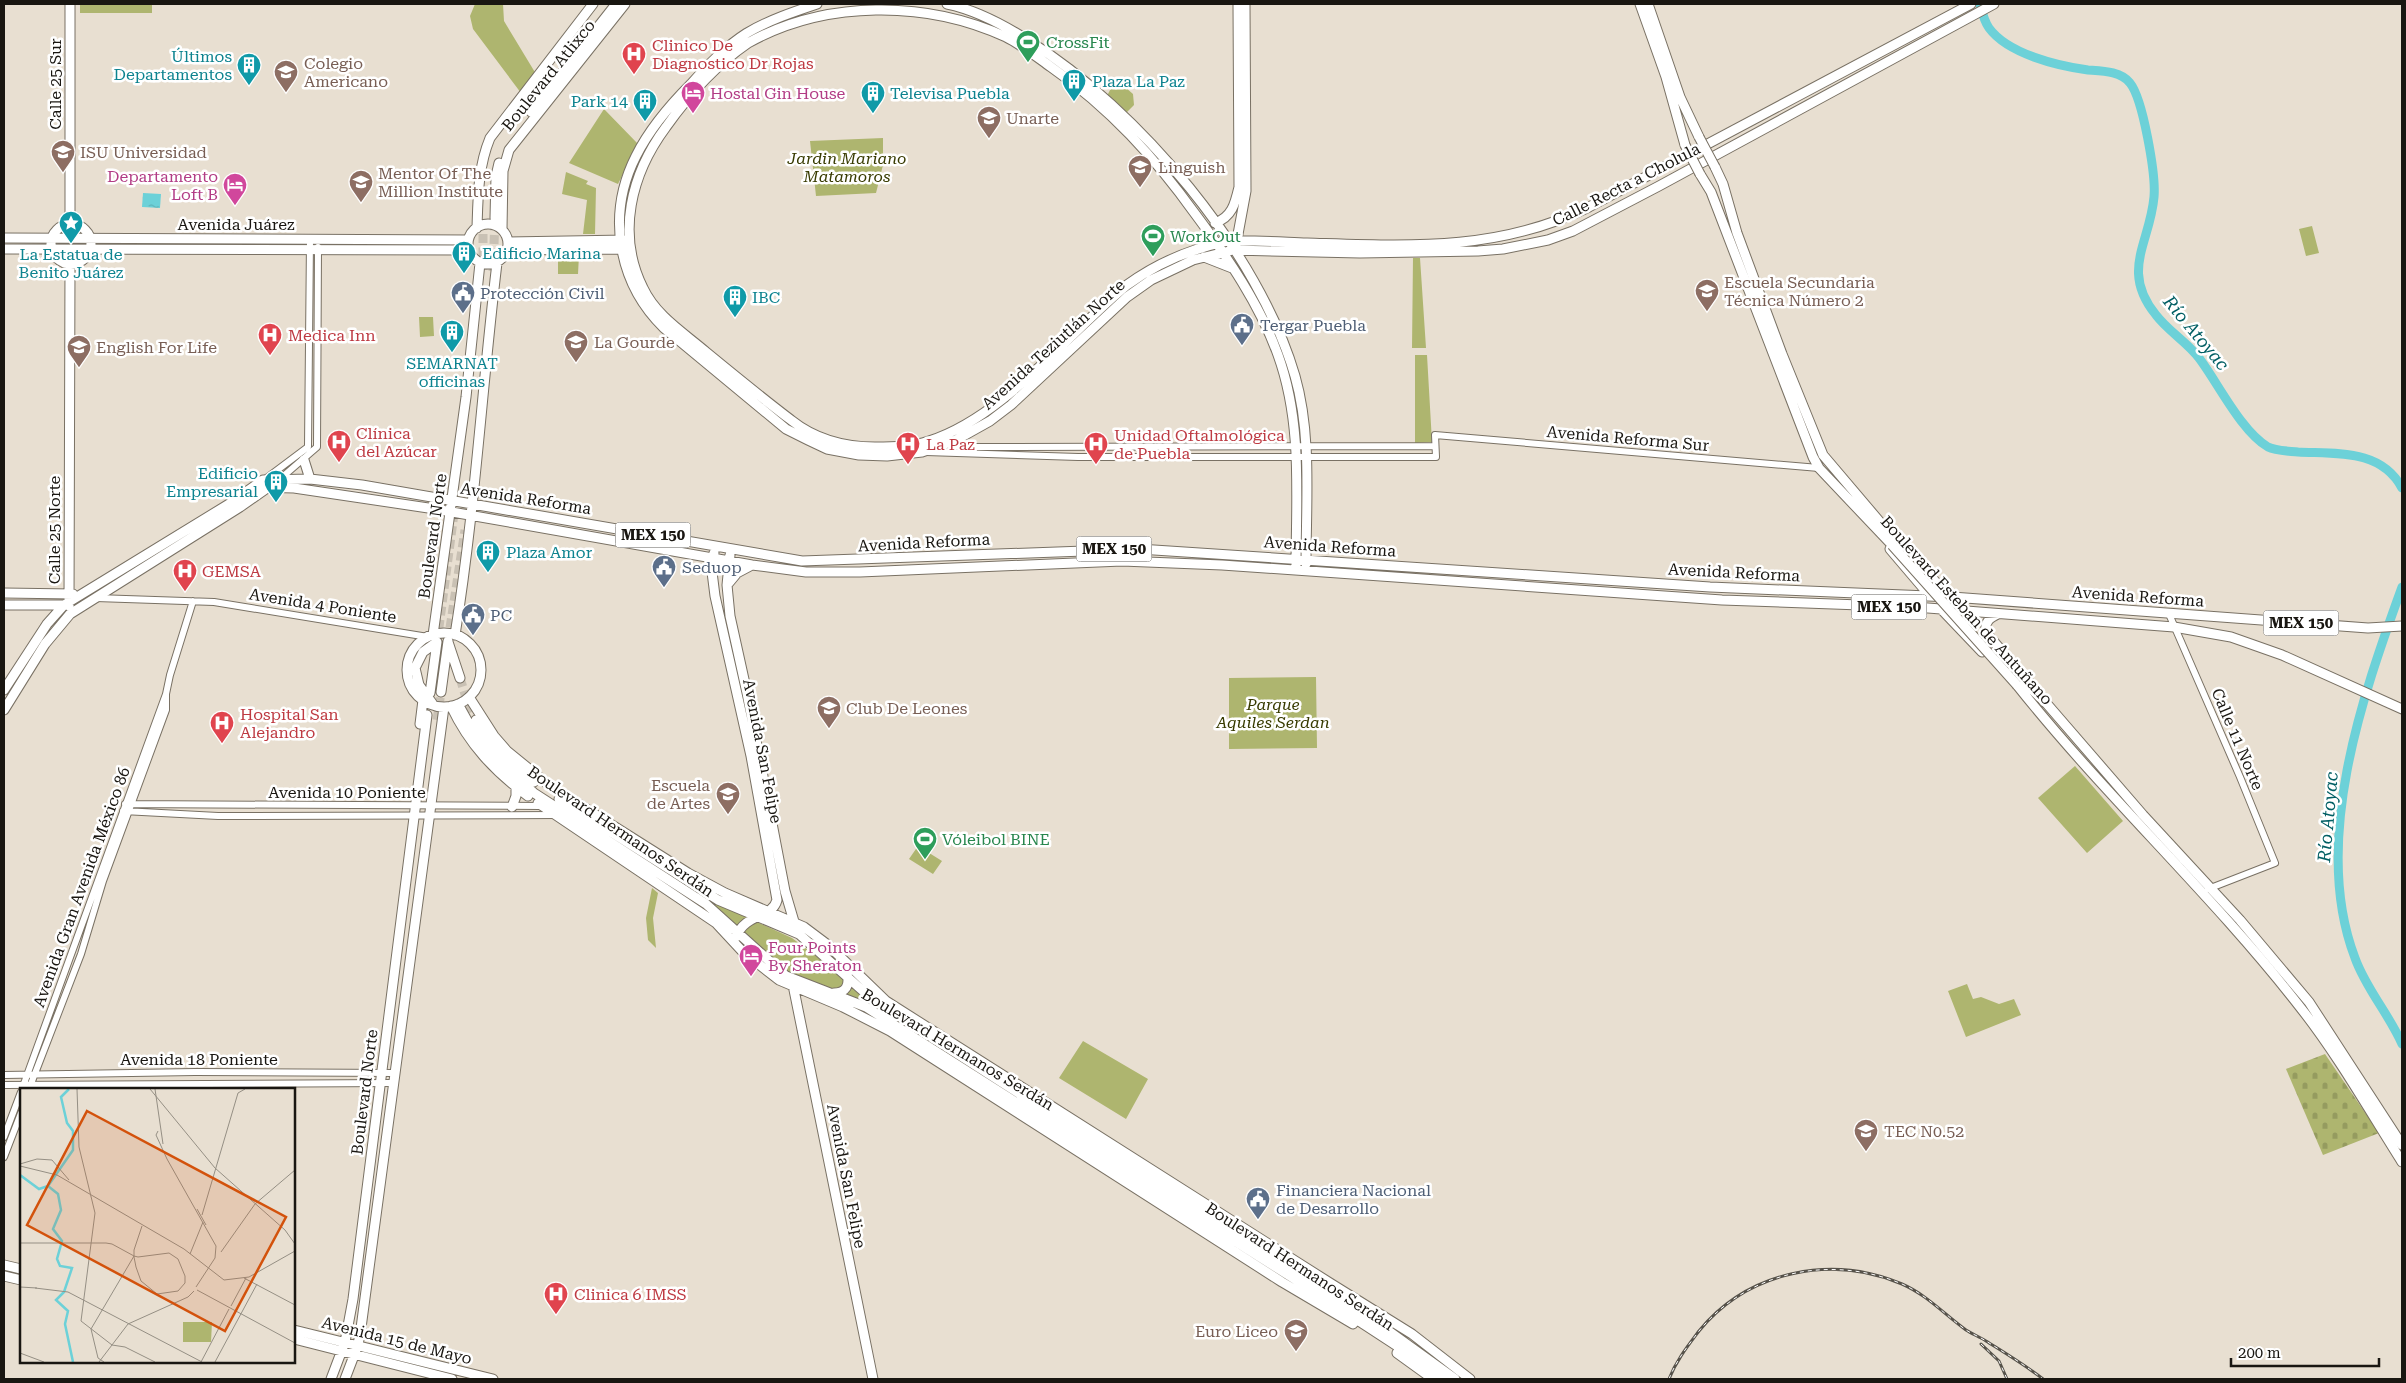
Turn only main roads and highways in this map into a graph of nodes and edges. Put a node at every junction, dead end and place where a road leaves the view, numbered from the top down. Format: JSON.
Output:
{"nodes":[{"id":1,"x":70,"y":4,"type":"edge"},
{"id":2,"x":594,"y":4,"type":"edge"},
{"id":3,"x":598,"y":4,"type":"edge"},
{"id":4,"x":616,"y":4,"type":"edge"},
{"id":5,"x":624,"y":4,"type":"edge"},
{"id":6,"x":817,"y":4,"type":"edge"},
{"id":7,"x":947,"y":4,"type":"edge"},
{"id":8,"x":1238,"y":4,"type":"edge"},
{"id":9,"x":1245,"y":4,"type":"edge"},
{"id":10,"x":1640,"y":4,"type":"edge"},
{"id":11,"x":1648,"y":4,"type":"edge"},
{"id":12,"x":1971,"y":4,"type":"edge"},
{"id":13,"x":1994,"y":4,"type":"edge"},
{"id":14,"x":483,"y":218,"type":"tunnel mouth"},
{"id":15,"x":495,"y":218,"type":"tunnel mouth"},
{"id":16,"x":1242,"y":221,"type":"junction"},
{"id":17,"x":1214,"y":223,"type":"junction"},
{"id":18,"x":70,"y":224,"type":"junction"},
{"id":19,"x":477,"y":228,"type":"junction"},
{"id":20,"x":502,"y":229,"type":"junction"},
{"id":21,"x":1208,"y":231,"type":"junction"},
{"id":22,"x":4,"y":238,"type":"edge"},
{"id":23,"x":52,"y":238,"type":"junction"},
{"id":24,"x":91,"y":238,"type":"junction"},
{"id":25,"x":468,"y":240,"type":"junction"},
{"id":26,"x":1228,"y":241,"type":"junction"},
{"id":27,"x":1238,"y":241,"type":"junction"},
{"id":28,"x":1251,"y":241,"type":"junction"},
{"id":29,"x":314,"y":244,"type":"junction"},
{"id":30,"x":1217,"y":244,"type":"junction"},
{"id":31,"x":626,"y":245,"type":"junction"},
{"id":32,"x":508,"y":246,"type":"junction"},
{"id":33,"x":4,"y":249,"type":"edge"},
{"id":34,"x":52,"y":249,"type":"junction"},
{"id":35,"x":90,"y":249,"type":"junction"},
{"id":36,"x":468,"y":250,"type":"junction"},
{"id":37,"x":1233,"y":250,"type":"junction"},
{"id":38,"x":1202,"y":252,"type":"junction"},
{"id":39,"x":1222,"y":252,"type":"junction"},
{"id":40,"x":480,"y":263,"type":"junction"},
{"id":41,"x":497,"y":263,"type":"junction"},
{"id":42,"x":70,"y":264,"type":"junction"},
{"id":43,"x":1232,"y":268,"type":"junction"},
{"id":44,"x":1301,"y":446,"type":"junction"},
{"id":45,"x":1301,"y":457,"type":"junction"},
{"id":46,"x":304,"y":460,"type":"road end"},
{"id":47,"x":310,"y":478,"type":"junction"},
{"id":48,"x":266,"y":483,"type":"junction"},
{"id":49,"x":452,"y":501,"type":"junction"},
{"id":50,"x":473,"y":504,"type":"junction"},
{"id":51,"x":450,"y":512,"type":"junction"},
{"id":52,"x":472,"y":515,"type":"junction"},
{"id":53,"x":1879,"y":528,"type":"junction"},
{"id":54,"x":633,"y":532,"type":"junction"},
{"id":55,"x":631,"y":544,"type":"junction"},
{"id":56,"x":716,"y":546,"type":"junction"},
{"id":57,"x":730,"y":549,"type":"junction"},
{"id":58,"x":714,"y":558,"type":"junction"},
{"id":59,"x":1296,"y":558,"type":"junction"},
{"id":60,"x":1306,"y":559,"type":"junction"},
{"id":61,"x":729,"y":560,"type":"junction"},
{"id":62,"x":752,"y":565,"type":"junction"},
{"id":63,"x":1296,"y":570,"type":"junction"},
{"id":64,"x":1306,"y":571,"type":"junction"},
{"id":65,"x":727,"y":585,"type":"junction"},
{"id":66,"x":4,"y":593,"type":"edge"},
{"id":67,"x":80,"y":595,"type":"junction"},
{"id":68,"x":1930,"y":596,"type":"junction"},
{"id":69,"x":1952,"y":597,"type":"junction"},
{"id":70,"x":92,"y":598,"type":"junction"},
{"id":71,"x":68,"y":604,"type":"junction"},
{"id":72,"x":4,"y":605,"type":"edge"},
{"id":73,"x":1941,"y":609,"type":"junction"},
{"id":74,"x":1998,"y":614,"type":"junction"},
{"id":75,"x":2401,"y":626,"type":"edge"},
{"id":76,"x":432,"y":638,"type":"junction"},
{"id":77,"x":450,"y":639,"type":"junction"},
{"id":78,"x":460,"y":678,"type":"tunnel mouth"},
{"id":79,"x":2020,"y":682,"type":"junction"},
{"id":80,"x":4,"y":690,"type":"edge"},
{"id":81,"x":441,"y":692,"type":"tunnel mouth"},
{"id":82,"x":430,"y":693,"type":"tunnel mouth"},
{"id":83,"x":468,"y":697,"type":"junction"},
{"id":84,"x":422,"y":700,"type":"junction"},
{"id":85,"x":2047,"y":704,"type":"junction"},
{"id":86,"x":433,"y":705,"type":"junction"},
{"id":87,"x":451,"y":705,"type":"junction"},
{"id":88,"x":2402,"y":708,"type":"edge"},
{"id":89,"x":4,"y":710,"type":"edge"},
{"id":90,"x":2038,"y":710,"type":"junction"},
{"id":91,"x":427,"y":714,"type":"tunnel mouth"},
{"id":92,"x":437,"y":720,"type":"tunnel mouth"},
{"id":93,"x":476,"y":720,"type":"tunnel mouth"},
{"id":94,"x":516,"y":787,"type":"junction"},
{"id":95,"x":552,"y":794,"type":"junction"},
{"id":96,"x":562,"y":794,"type":"junction"},
{"id":97,"x":512,"y":807,"type":"road end"},
{"id":98,"x":415,"y":810,"type":"junction"},
{"id":99,"x":429,"y":810,"type":"junction"},
{"id":100,"x":554,"y":810,"type":"junction"},
{"id":101,"x":568,"y":810,"type":"junction"},
{"id":102,"x":775,"y":864,"type":"junction"},
{"id":103,"x":679,"y":872,"type":"junction"},
{"id":104,"x":2206,"y":890,"type":"junction"},
{"id":105,"x":769,"y":911,"type":"junction"},
{"id":106,"x":757,"y":916,"type":"junction"},
{"id":107,"x":793,"y":922,"type":"junction"},
{"id":108,"x":800,"y":934,"type":"junction"},
{"id":109,"x":736,"y":937,"type":"junction"},
{"id":110,"x":837,"y":955,"type":"junction"},
{"id":111,"x":840,"y":968,"type":"junction"},
{"id":112,"x":847,"y":974,"type":"junction"},
{"id":113,"x":796,"y":985,"type":"junction"},
{"id":114,"x":831,"y":993,"type":"junction"},
{"id":115,"x":984,"y":1081,"type":"junction"},
{"id":116,"x":988,"y":1095,"type":"junction"},
{"id":117,"x":1016,"y":1101,"type":"junction"},
{"id":118,"x":1036,"y":1125,"type":"junction"},
{"id":119,"x":1071,"y":1136,"type":"junction"},
{"id":120,"x":2402,"y":1145,"type":"edge"},
{"id":121,"x":1093,"y":1160,"type":"junction"},
{"id":122,"x":2402,"y":1162,"type":"edge"},
{"id":123,"x":1167,"y":1188,"type":"junction"},
{"id":124,"x":1141,"y":1190,"type":"junction"},
{"id":125,"x":1156,"y":1191,"type":"junction"},
{"id":126,"x":1192,"y":1194,"type":"junction"},
{"id":127,"x":1240,"y":1226,"type":"junction"},
{"id":128,"x":1249,"y":1248,"type":"junction"},
{"id":129,"x":4,"y":1265,"type":"edge"},
{"id":130,"x":20,"y":1270,"type":"edge"},
{"id":131,"x":4,"y":1276,"type":"edge"},
{"id":132,"x":20,"y":1280,"type":"edge"},
{"id":133,"x":1344,"y":1297,"type":"junction"},
{"id":134,"x":1372,"y":1314,"type":"junction"},
{"id":135,"x":295,"y":1330,"type":"edge"},
{"id":136,"x":295,"y":1339,"type":"edge"},
{"id":137,"x":1426,"y":1345,"type":"junction"},
{"id":138,"x":344,"y":1347,"type":"junction"},
{"id":139,"x":357,"y":1350,"type":"junction"},
{"id":140,"x":1444,"y":1375,"type":"edge"},
{"id":141,"x":331,"y":1379,"type":"edge"},
{"id":142,"x":345,"y":1379,"type":"edge"},
{"id":143,"x":452,"y":1379,"type":"edge"},
{"id":144,"x":494,"y":1379,"type":"edge"},
{"id":145,"x":873,"y":1379,"type":"edge"},
{"id":146,"x":878,"y":1379,"type":"edge"},
{"id":147,"x":1434,"y":1379,"type":"edge"},
{"id":148,"x":1455,"y":1379,"type":"edge"},
{"id":149,"x":1470,"y":1379,"type":"edge"}],
"edges":[{"from":1,"to":18,"type":"main road","name":"Calle 25 Sur"},
{"from":2,"to":19,"type":"main road","name":"Boulevard Atlixco"},
{"from":3,"to":14,"type":"main road","name":"Boulevard Atlixco"},
{"from":4,"to":15,"type":"main road","name":"Boulevard Atlixco"},
{"from":5,"to":20,"type":"main road","name":"Boulevard Atlixco"},
{"from":6,"to":31,"type":"main road"},
{"from":7,"to":17,"type":"main road"},
{"from":8,"to":17,"type":"main road"},
{"from":9,"to":16,"type":"main road"},
{"from":10,"to":53,"type":"main road","name":"Boulevard Esteban de Antuñano","bridge":true},
{"from":11,"to":53,"type":"main road","name":"Boulevard Esteban de Antuñano","bridge":true},
{"from":12,"to":28,"type":"main road","name":"Calle Recta a Cholula"},
{"from":13,"to":37,"type":"main road","name":"Calle Recta a Cholula"},
{"from":16,"to":27,"type":"main road"},
{"from":16,"to":28,"type":"main road"},
{"from":17,"to":26,"type":"main road"},
{"from":18,"to":23,"type":"main road"},
{"from":18,"to":24,"type":"main road"},
{"from":19,"to":20,"type":"main road"},
{"from":19,"to":25,"type":"main road"},
{"from":20,"to":32,"type":"main road"},
{"from":21,"to":30,"type":"main road"},
{"from":21,"to":31,"type":"main road"},
{"from":21,"to":38,"type":"main road"},
{"from":22,"to":23,"type":"main road","name":"Avenida Juárez"},
{"from":23,"to":24,"type":"main road","name":"Avenida Juárez"},
{"from":23,"to":34,"type":"main road"},
{"from":24,"to":29,"type":"main road","name":"Avenida Juárez"},
{"from":24,"to":35,"type":"main road"},
{"from":25,"to":29,"type":"main road","name":"Avenida Juárez"},
{"from":25,"to":36,"type":"main road"},
{"from":26,"to":27,"type":"main road","name":"Calle Recta a Cholula"},
{"from":26,"to":30,"type":"main road","name":"Avenida Teziutlán Norte"},
{"from":26,"to":37,"type":"main road"},
{"from":27,"to":28,"type":"main road","name":"Calle Recta a Cholula"},
{"from":27,"to":37,"type":"main road"},
{"from":29,"to":35,"type":"main road","name":"Avenida Juárez"},
{"from":29,"to":36,"type":"main road","name":"Avenida Juárez"},
{"from":30,"to":38,"type":"main road","name":"Avenida Teziutlán Norte"},
{"from":30,"to":39,"type":"main road"},
{"from":31,"to":32,"type":"main road"},
{"from":31,"to":38,"type":"main road","name":"Avenida Teziutlán Norte"},
{"from":31,"to":38,"type":"main road","name":"Avenida Teziutlán Norte"},
{"from":32,"to":41,"type":"main road"},
{"from":33,"to":34,"type":"main road","name":"Avenida Juárez"},
{"from":34,"to":35,"type":"main road","name":"Avenida Juárez"},
{"from":34,"to":42,"type":"main road"},
{"from":35,"to":42,"type":"main road"},
{"from":36,"to":40,"type":"main road"},
{"from":37,"to":39,"type":"main road","name":"Avenida Teziutlán Norte"},
{"from":37,"to":44,"type":"main road"},
{"from":38,"to":39,"type":"main road","name":"Avenida Teziutlán Norte"},
{"from":38,"to":43,"type":"main road"},
{"from":39,"to":43,"type":"main road"},
{"from":40,"to":41,"type":"main road"},
{"from":40,"to":49,"type":"main road","name":"Boulevard Norte"},
{"from":41,"to":50,"type":"main road"},
{"from":42,"to":71,"type":"main road","name":"Calle 25 Norte"},
{"from":43,"to":44,"type":"main road"},
{"from":44,"to":45,"type":"main road"},
{"from":45,"to":59,"type":"main road"},
{"from":45,"to":60,"type":"main road"},
{"from":46,"to":47,"type":"main road"},
{"from":47,"to":48,"type":"main road","name":"Avenida Reforma","number":"MEX 150"},
{"from":47,"to":49,"type":"main road","name":"Avenida Reforma","number":"MEX 150"},
{"from":48,"to":51,"type":"main road","name":"Avenida Reforma","number":"MEX 150"},
{"from":48,"to":67,"type":"main road","name":"Avenida Reforma","number":"MEX 150"},
{"from":48,"to":70,"type":"main road"},
{"from":49,"to":50,"type":"main road","name":"Avenida Reforma","number":"MEX 150"},
{"from":49,"to":51,"type":"main road","name":"Boulevard Norte"},
{"from":50,"to":52,"type":"main road"},
{"from":50,"to":54,"type":"main road","name":"Avenida Reforma","number":"MEX 150"},
{"from":51,"to":52,"type":"main road","name":"Avenida Reforma","number":"MEX 150"},
{"from":51,"to":76,"type":"main road","name":"Boulevard Norte"},
{"from":52,"to":55,"type":"main road","name":"Avenida Reforma","number":"MEX 150"},
{"from":52,"to":77,"type":"main road"},
{"from":53,"to":68,"type":"main road"},
{"from":53,"to":69,"type":"main road"},
{"from":53,"to":79,"type":"main road","name":"Boulevard Esteban de Antuñano","bridge":true},
{"from":54,"to":55,"type":"main road"},
{"from":54,"to":56,"type":"main road","name":"Avenida Reforma","number":"MEX 150"},
{"from":55,"to":58,"type":"main road","name":"Avenida Reforma","number":"MEX 150"},
{"from":56,"to":57,"type":"main road","name":"Avenida Reforma","number":"MEX 150"},
{"from":56,"to":58,"type":"main road","name":"Avenida San Felipe"},
{"from":57,"to":59,"type":"main road","name":"Avenida Reforma","number":"MEX 150"},
{"from":57,"to":61,"type":"main road","name":"Avenida San Felipe"},
{"from":58,"to":61,"type":"main road","name":"Avenida Reforma","number":"MEX 150"},
{"from":58,"to":102,"type":"main road","name":"Avenida San Felipe"},
{"from":59,"to":60,"type":"main road","name":"Avenida Reforma","number":"MEX 150"},
{"from":59,"to":63,"type":"main road"},
{"from":60,"to":64,"type":"main road"},
{"from":60,"to":68,"type":"main road","name":"Avenida Reforma","number":"MEX 150"},
{"from":61,"to":62,"type":"main road","name":"Avenida Reforma","number":"MEX 150"},
{"from":61,"to":65,"type":"main road","name":"Avenida San Felipe"},
{"from":62,"to":63,"type":"main road","name":"Avenida Reforma","number":"MEX 150"},
{"from":62,"to":65,"type":"main road"},
{"from":63,"to":64,"type":"main road","name":"Avenida Reforma","number":"MEX 150"},
{"from":64,"to":73,"type":"main road","name":"Avenida Reforma","number":"MEX 150"},
{"from":65,"to":102,"type":"main road","name":"Avenida San Felipe"},
{"from":66,"to":71,"type":"main road","name":"Avenida 4 Poniente"},
{"from":67,"to":70,"type":"main road","name":"Avenida 4 Poniente"},
{"from":67,"to":71,"type":"main road","name":"Avenida 4 Poniente"},
{"from":68,"to":69,"type":"main road","name":"Avenida Reforma","number":"MEX 150"},
{"from":69,"to":75,"type":"main road","name":"Avenida Reforma","number":"MEX 150"},
{"from":70,"to":71,"type":"main road","name":"Avenida 4 Poniente"},
{"from":71,"to":72,"type":"main road","name":"Avenida 4 Poniente"},
{"from":71,"to":80,"type":"main road"},
{"from":71,"to":89,"type":"main road"},
{"from":73,"to":74,"type":"main road","name":"Avenida Reforma","number":"MEX 150"},
{"from":73,"to":90,"type":"main road"},
{"from":74,"to":85,"type":"main road"},
{"from":74,"to":88,"type":"main road","name":"Avenida Reforma","number":"MEX 150"},
{"from":76,"to":77,"type":"main road"},
{"from":76,"to":82,"type":"main road","name":"Boulevard Norte"},
{"from":76,"to":84,"type":"main road"},
{"from":76,"to":86,"type":"main road"},
{"from":77,"to":78,"type":"main road"},
{"from":77,"to":81,"type":"main road"},
{"from":77,"to":83,"type":"main road"},
{"from":79,"to":85,"type":"main road","name":"Boulevard Esteban de Antuñano"},
{"from":79,"to":90,"type":"main road","name":"Boulevard Esteban de Antuñano"},
{"from":83,"to":87,"type":"main road"},
{"from":83,"to":96,"type":"main road"},
{"from":84,"to":86,"type":"main road"},
{"from":84,"to":98,"type":"main road","name":"Boulevard Norte"},
{"from":85,"to":104,"type":"main road","name":"Boulevard Esteban de Antuñano"},
{"from":86,"to":87,"type":"main road"},
{"from":87,"to":94,"type":"main road"},
{"from":87,"to":99,"type":"main road","name":"Boulevard Norte"},
{"from":87,"to":100,"type":"main road","name":"Boulevard Hermanos Serdán"},
{"from":90,"to":104,"type":"main road","name":"Boulevard Esteban de Antuñano"},
{"from":91,"to":98,"type":"main road","name":"Boulevard Norte"},
{"from":92,"to":99,"type":"main road","name":"Boulevard Norte"},
{"from":93,"to":95,"type":"main road","name":"Boulevard Hermanos Serdán"},
{"from":94,"to":97,"type":"main road"},
{"from":94,"to":100,"type":"main road"},
{"from":95,"to":96,"type":"main road"},
{"from":95,"to":101,"type":"main road","name":"Boulevard Hermanos Serdán"},
{"from":96,"to":103,"type":"main road"},
{"from":98,"to":138,"type":"main road","name":"Boulevard Norte"},
{"from":99,"to":139,"type":"main road","name":"Boulevard Norte"},
{"from":100,"to":101,"type":"main road","name":"Boulevard Hermanos Serdán"},
{"from":100,"to":109,"type":"main road"},
{"from":101,"to":103,"type":"main road","name":"Boulevard Hermanos Serdán"},
{"from":101,"to":109,"type":"main road","name":"Boulevard Hermanos Serdán"},
{"from":102,"to":105,"type":"main road","name":"Avenida San Felipe"},
{"from":102,"to":107,"type":"main road","name":"Avenida San Felipe"},
{"from":103,"to":105,"type":"main road"},
{"from":103,"to":106,"type":"main road","name":"Boulevard Hermanos Serdán"},
{"from":104,"to":120,"type":"main road","name":"Boulevard Esteban de Antuñano"},
{"from":104,"to":122,"type":"main road","name":"Boulevard Esteban de Antuñano"},
{"from":105,"to":106,"type":"main road"},
{"from":105,"to":107,"type":"main road"},
{"from":106,"to":108,"type":"main road","name":"Boulevard Hermanos Serdán"},
{"from":106,"to":109,"type":"main road"},
{"from":107,"to":108,"type":"main road","name":"Avenida San Felipe"},
{"from":107,"to":110,"type":"main road"},
{"from":108,"to":111,"type":"main road","name":"Boulevard Hermanos Serdán"},
{"from":109,"to":113,"type":"main road","name":"Boulevard Hermanos Serdán"},
{"from":110,"to":111,"type":"main road"},
{"from":110,"to":126,"type":"main road"},
{"from":111,"to":112,"type":"main road","name":"Boulevard Hermanos Serdán"},
{"from":112,"to":114,"type":"main road"},
{"from":112,"to":123,"type":"main road","name":"Boulevard Hermanos Serdán"},
{"from":113,"to":114,"type":"main road","name":"Boulevard Hermanos Serdán"},
{"from":113,"to":116,"type":"main road"},
{"from":113,"to":145,"type":"main road","name":"Avenida San Felipe"},
{"from":113,"to":146,"type":"main road","name":"Avenida San Felipe"},
{"from":114,"to":115,"type":"main road","name":"Boulevard Hermanos Serdán"},
{"from":115,"to":116,"type":"main road"},
{"from":115,"to":117,"type":"main road","name":"Boulevard Hermanos Serdán"},
{"from":116,"to":118,"type":"main road"},
{"from":117,"to":118,"type":"main road"},
{"from":117,"to":119,"type":"main road","name":"Boulevard Hermanos Serdán"},
{"from":118,"to":121,"type":"main road"},
{"from":119,"to":121,"type":"main road"},
{"from":119,"to":125,"type":"main road","name":"Boulevard Hermanos Serdán"},
{"from":121,"to":124,"type":"main road"},
{"from":123,"to":126,"type":"main road"},
{"from":123,"to":128,"type":"main road","name":"Boulevard Hermanos Serdán"},
{"from":124,"to":125,"type":"main road"},
{"from":124,"to":128,"type":"main road"},
{"from":125,"to":128,"type":"main road","name":"Boulevard Hermanos Serdán"},
{"from":126,"to":127,"type":"main road"},
{"from":127,"to":128,"type":"main road"},
{"from":127,"to":133,"type":"main road"},
{"from":128,"to":133,"type":"main road","name":"Boulevard Hermanos Serdán"},
{"from":128,"to":140,"type":"main road","name":"Boulevard Hermanos Serdán"},
{"from":128,"to":147,"type":"main road"},
{"from":129,"to":130,"type":"main road"},
{"from":131,"to":132,"type":"main road"},
{"from":133,"to":134,"type":"main road","name":"Boulevard Hermanos Serdán"},
{"from":134,"to":137,"type":"main road"},
{"from":134,"to":140,"type":"main road","name":"Boulevard Hermanos Serdán"},
{"from":135,"to":138,"type":"main road","name":"Avenida 15 de Mayo"},
{"from":136,"to":138,"type":"main road","name":"Avenida 15 de Mayo"},
{"from":137,"to":140,"type":"main road"},
{"from":137,"to":149,"type":"main road"},
{"from":138,"to":139,"type":"main road","name":"Avenida 15 de Mayo"},
{"from":138,"to":141,"type":"main road","name":"Boulevard Norte"},
{"from":139,"to":142,"type":"main road","name":"Boulevard Norte"},
{"from":139,"to":143,"type":"main road","name":"Avenida 15 de Mayo"},
{"from":139,"to":144,"type":"main road","name":"Avenida 15 de Mayo"},
{"from":140,"to":148,"type":"main road","name":"Boulevard Hermanos Serdán"}]}
